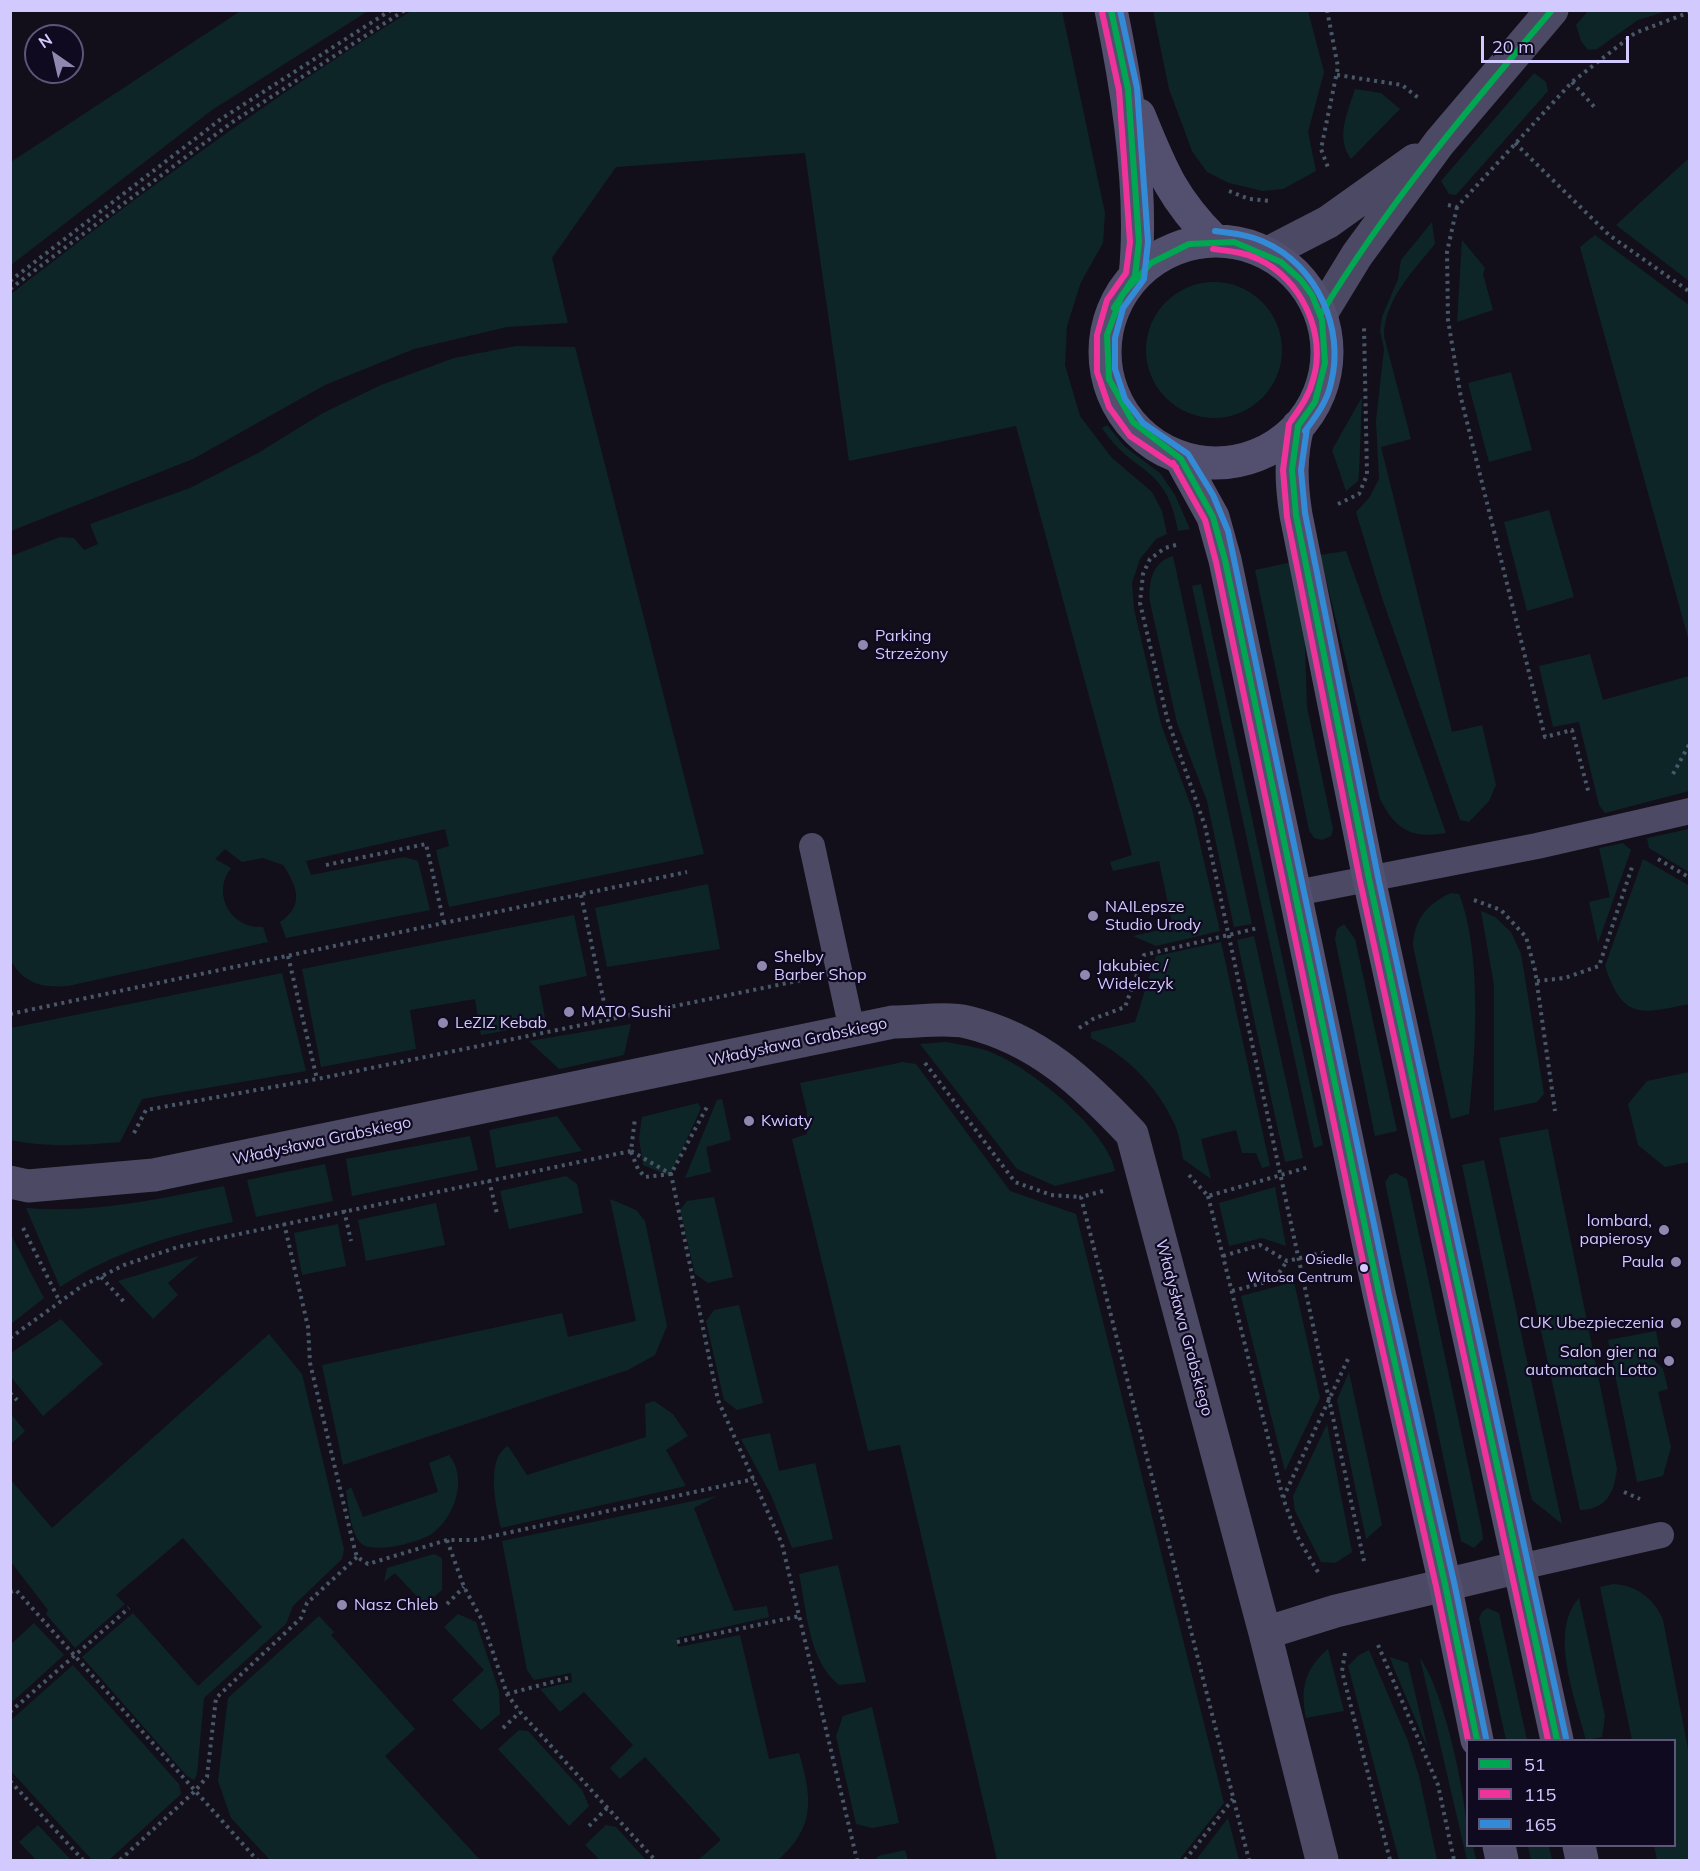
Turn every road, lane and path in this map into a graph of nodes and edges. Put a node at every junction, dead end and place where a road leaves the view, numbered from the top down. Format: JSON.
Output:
{"nodes":[{"id":1,"x":391,"y":10,"type":"edge"},
{"id":2,"x":405,"y":10,"type":"edge"},
{"id":3,"x":1111,"y":10,"type":"edge"},
{"id":4,"x":1327,"y":10,"type":"edge"},
{"id":5,"x":1552,"y":10,"type":"edge"},
{"id":6,"x":1689,"y":12,"type":"edge"},
{"id":7,"x":1337,"y":75,"type":"junction"},
{"id":8,"x":1572,"y":82,"type":"junction"},
{"id":9,"x":1128,"y":89,"type":"junction"},
{"id":10,"x":1424,"y":102,"type":"dead end"},
{"id":11,"x":1597,"y":110,"type":"dead end"},
{"id":12,"x":1515,"y":143,"type":"junction"},
{"id":13,"x":1439,"y":144,"type":"junction"},
{"id":14,"x":1333,"y":178,"type":"dead end"},
{"id":15,"x":1228,"y":190,"type":"dead end"},
{"id":16,"x":1280,"y":202,"type":"dead end"},
{"id":17,"x":1437,"y":202,"type":"dead end"},
{"id":18,"x":1457,"y":207,"type":"junction"},
{"id":19,"x":1214,"y":240,"type":"junction"},
{"id":20,"x":1268,"y":253,"type":"junction"},
{"id":21,"x":1135,"y":276,"type":"junction"},
{"id":22,"x":10,"y":281,"type":"edge"},
{"id":23,"x":10,"y":289,"type":"edge"},
{"id":24,"x":1689,"y":292,"type":"edge"},
{"id":25,"x":1321,"y":314,"type":"junction"},
{"id":26,"x":1366,"y":378,"type":"dead end"},
{"id":27,"x":1298,"y":426,"type":"junction"},
{"id":28,"x":1181,"y":459,"type":"junction"},
{"id":29,"x":1330,"y":506,"type":"dead end"},
{"id":30,"x":1186,"y":542,"type":"dead end"},
{"id":31,"x":1689,"y":812,"type":"edge"},
{"id":32,"x":1613,"y":829,"type":"junction"},
{"id":33,"x":812,"y":846,"type":"dead end"},
{"id":34,"x":1639,"y":847,"type":"junction"},
{"id":35,"x":326,"y":866,"type":"dead end"},
{"id":36,"x":687,"y":872,"type":"dead end"},
{"id":37,"x":1689,"y":878,"type":"edge"},
{"id":38,"x":1369,"y":879,"type":"junction"},
{"id":39,"x":1296,"y":893,"type":"junction"},
{"id":40,"x":581,"y":895,"type":"junction"},
{"id":41,"x":1469,"y":898,"type":"dead end"},
{"id":42,"x":444,"y":923,"type":"junction"},
{"id":43,"x":1258,"y":928,"type":"dead end"},
{"id":44,"x":1228,"y":934,"type":"junction"},
{"id":45,"x":288,"y":956,"type":"junction"},
{"id":46,"x":1537,"y":981,"type":"junction"},
{"id":47,"x":10,"y":1014,"type":"edge"},
{"id":48,"x":608,"y":1021,"type":"dead end"},
{"id":49,"x":852,"y":1030,"type":"junction"},
{"id":50,"x":1071,"y":1034,"type":"dead end"},
{"id":51,"x":920,"y":1056,"type":"dead end"},
{"id":52,"x":317,"y":1079,"type":"dead end"},
{"id":53,"x":710,"y":1101,"type":"dead end"},
{"id":54,"x":637,"y":1107,"type":"dead end"},
{"id":55,"x":1556,"y":1111,"type":"dead end"},
{"id":56,"x":631,"y":1151,"type":"junction"},
{"id":57,"x":671,"y":1174,"type":"junction"},
{"id":58,"x":489,"y":1180,"type":"junction"},
{"id":59,"x":10,"y":1182,"type":"edge"},
{"id":60,"x":1208,"y":1196,"type":"dead end"},
{"id":61,"x":1081,"y":1197,"type":"dead end"},
{"id":62,"x":344,"y":1210,"type":"junction"},
{"id":63,"x":497,"y":1214,"type":"dead end"},
{"id":64,"x":19,"y":1220,"type":"dead end"},
{"id":65,"x":284,"y":1223,"type":"junction"},
{"id":66,"x":351,"y":1241,"type":"dead end"},
{"id":67,"x":1335,"y":1249,"type":"dead end"},
{"id":68,"x":1222,"y":1256,"type":"junction"},
{"id":69,"x":1298,"y":1258,"type":"junction"},
{"id":70,"x":1287,"y":1261,"type":"junction"},
{"id":71,"x":101,"y":1277,"type":"junction"},
{"id":72,"x":1232,"y":1291,"type":"junction"},
{"id":73,"x":60,"y":1303,"type":"junction"},
{"id":74,"x":126,"y":1304,"type":"dead end"},
{"id":75,"x":10,"y":1338,"type":"edge"},
{"id":76,"x":1352,"y":1353,"type":"dead end"},
{"id":77,"x":10,"y":1393,"type":"edge"},
{"id":78,"x":1329,"y":1399,"type":"junction"},
{"id":79,"x":16,"y":1400,"type":"dead end"},
{"id":80,"x":754,"y":1479,"type":"junction"},
{"id":81,"x":1283,"y":1498,"type":"junction"},
{"id":82,"x":1661,"y":1535,"type":"dead end"},
{"id":83,"x":447,"y":1540,"type":"junction"},
{"id":84,"x":357,"y":1557,"type":"junction"},
{"id":85,"x":1364,"y":1562,"type":"dead end"},
{"id":86,"x":1520,"y":1567,"type":"junction"},
{"id":87,"x":1328,"y":1574,"type":"dead end"},
{"id":88,"x":1445,"y":1584,"type":"junction"},
{"id":89,"x":464,"y":1587,"type":"junction"},
{"id":90,"x":10,"y":1592,"type":"edge"},
{"id":91,"x":447,"y":1604,"type":"dead end"},
{"id":92,"x":129,"y":1608,"type":"dead end"},
{"id":93,"x":800,"y":1616,"type":"junction"},
{"id":94,"x":1265,"y":1632,"type":"junction"},
{"id":95,"x":1376,"y":1639,"type":"dead end"},
{"id":96,"x":677,"y":1642,"type":"dead end"},
{"id":97,"x":1346,"y":1650,"type":"dead end"},
{"id":98,"x":73,"y":1656,"type":"junction"},
{"id":99,"x":571,"y":1677,"type":"dead end"},
{"id":100,"x":507,"y":1694,"type":"junction"},
{"id":101,"x":10,"y":1712,"type":"edge"},
{"id":102,"x":520,"y":1712,"type":"junction"},
{"id":103,"x":503,"y":1728,"type":"dead end"},
{"id":104,"x":1478,"y":1739,"type":"edge"},
{"id":105,"x":1557,"y":1739,"type":"edge"},
{"id":106,"x":10,"y":1781,"type":"edge"},
{"id":107,"x":195,"y":1792,"type":"junction"},
{"id":108,"x":1233,"y":1798,"type":"dead end"},
{"id":109,"x":607,"y":1808,"type":"junction"},
{"id":110,"x":589,"y":1826,"type":"dead end"},
{"id":111,"x":82,"y":1860,"type":"edge"},
{"id":112,"x":120,"y":1860,"type":"edge"},
{"id":113,"x":257,"y":1860,"type":"edge"},
{"id":114,"x":655,"y":1860,"type":"edge"},
{"id":115,"x":857,"y":1860,"type":"edge"},
{"id":116,"x":1185,"y":1860,"type":"edge"},
{"id":117,"x":1322,"y":1860,"type":"edge"},
{"id":118,"x":1390,"y":1860,"type":"edge"},
{"id":119,"x":1454,"y":1860,"type":"edge"}],
"edges":[{"from":1,"to":22,"type":"path"},
{"from":2,"to":23,"type":"path"},
{"from":3,"to":9,"type":"street"},
{"from":4,"to":7,"type":"path"},
{"from":5,"to":13,"type":"street"},
{"from":6,"to":8,"type":"path"},
{"from":7,"to":10,"type":"path"},
{"from":7,"to":14,"type":"path"},
{"from":8,"to":11,"type":"path"},
{"from":8,"to":12,"type":"path"},
{"from":9,"to":19,"type":"street"},
{"from":9,"to":21,"type":"street"},
{"from":12,"to":18,"type":"path"},
{"from":12,"to":24,"type":"path"},
{"from":13,"to":20,"type":"street"},
{"from":13,"to":25,"type":"street"},
{"from":15,"to":16,"type":"path"},
{"from":17,"to":18,"type":"path"},
{"from":18,"to":32,"type":"path"},
{"from":19,"to":20,"type":"street"},
{"from":19,"to":21,"type":"street"},
{"from":20,"to":25,"type":"street"},
{"from":21,"to":28,"type":"street"},
{"from":25,"to":27,"type":"street"},
{"from":26,"to":29,"type":"path"},
{"from":27,"to":28,"type":"street"},
{"from":27,"to":38,"type":"street"},
{"from":28,"to":39,"type":"street"},
{"from":30,"to":44,"type":"path"},
{"from":31,"to":32,"type":"lane"},
{"from":32,"to":34,"type":"path"},
{"from":32,"to":38,"type":"lane"},
{"from":33,"to":49,"type":"lane"},
{"from":34,"to":37,"type":"path"},
{"from":34,"to":46,"type":"path"},
{"from":35,"to":42,"type":"path"},
{"from":36,"to":40,"type":"path"},
{"from":38,"to":39,"type":"lane"},
{"from":38,"to":86,"type":"street"},
{"from":39,"to":88,"type":"street"},
{"from":40,"to":42,"type":"path"},
{"from":40,"to":48,"type":"path"},
{"from":41,"to":46,"type":"path"},
{"from":42,"to":45,"type":"path"},
{"from":43,"to":44,"type":"path"},
{"from":44,"to":50,"type":"path"},
{"from":44,"to":69,"type":"path"},
{"from":45,"to":47,"type":"path"},
{"from":45,"to":52,"type":"path"},
{"from":46,"to":55,"type":"path"},
{"from":49,"to":59,"type":"street","name":"Władysława Grabskiego"},
{"from":49,"to":94,"type":"street","name":"Władysława Grabskiego"},
{"from":51,"to":61,"type":"path"},
{"from":53,"to":57,"type":"path"},
{"from":54,"to":56,"type":"path"},
{"from":56,"to":57,"type":"path"},
{"from":56,"to":57,"type":"path"},
{"from":56,"to":58,"type":"path"},
{"from":57,"to":80,"type":"path"},
{"from":58,"to":62,"type":"path"},
{"from":58,"to":63,"type":"path"},
{"from":60,"to":68,"type":"path"},
{"from":62,"to":65,"type":"path"},
{"from":62,"to":66,"type":"path"},
{"from":64,"to":73,"type":"path"},
{"from":65,"to":71,"type":"path"},
{"from":65,"to":84,"type":"path"},
{"from":67,"to":69,"type":"path"},
{"from":68,"to":70,"type":"path"},
{"from":68,"to":72,"type":"path"},
{"from":69,"to":70,"type":"path"},
{"from":69,"to":78,"type":"path"},
{"from":70,"to":72,"type":"path"},
{"from":71,"to":73,"type":"path"},
{"from":71,"to":74,"type":"path"},
{"from":72,"to":81,"type":"path"},
{"from":73,"to":75,"type":"path"},
{"from":76,"to":78,"type":"path"},
{"from":77,"to":79,"type":"path"},
{"from":78,"to":81,"type":"path"},
{"from":78,"to":85,"type":"path"},
{"from":80,"to":83,"type":"path"},
{"from":80,"to":93,"type":"path"},
{"from":81,"to":87,"type":"path"},
{"from":82,"to":86,"type":"lane"},
{"from":83,"to":84,"type":"path"},
{"from":83,"to":89,"type":"path"},
{"from":84,"to":107,"type":"path"},
{"from":86,"to":88,"type":"street"},
{"from":86,"to":105,"type":"street"},
{"from":88,"to":94,"type":"street"},
{"from":88,"to":104,"type":"street"},
{"from":89,"to":91,"type":"path"},
{"from":89,"to":100,"type":"path"},
{"from":90,"to":98,"type":"path"},
{"from":92,"to":98,"type":"path"},
{"from":93,"to":96,"type":"path"},
{"from":93,"to":115,"type":"path"},
{"from":94,"to":117,"type":"street","name":"Władysława Grabskiego"},
{"from":95,"to":119,"type":"path"},
{"from":97,"to":118,"type":"path"},
{"from":98,"to":101,"type":"path"},
{"from":98,"to":107,"type":"path"},
{"from":99,"to":100,"type":"path"},
{"from":100,"to":102,"type":"path"},
{"from":102,"to":103,"type":"path"},
{"from":102,"to":109,"type":"path"},
{"from":106,"to":111,"type":"path"},
{"from":107,"to":112,"type":"path"},
{"from":107,"to":113,"type":"path"},
{"from":108,"to":116,"type":"path"},
{"from":109,"to":110,"type":"path"},
{"from":109,"to":114,"type":"path"}]}
